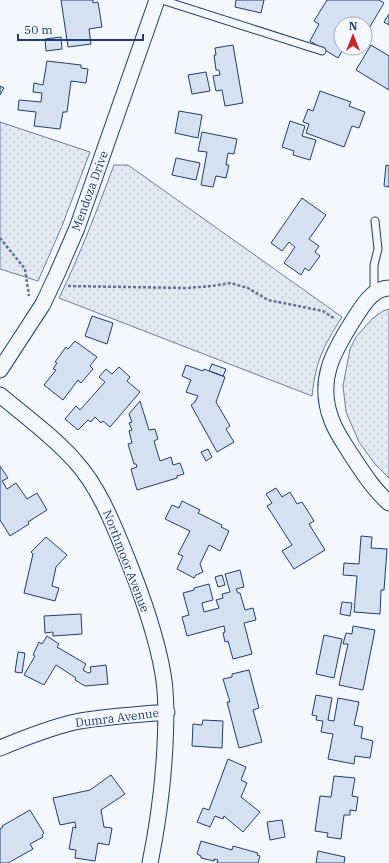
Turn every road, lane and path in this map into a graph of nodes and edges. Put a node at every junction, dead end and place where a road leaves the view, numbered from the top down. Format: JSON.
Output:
{"nodes":[{"id":1,"x":157,"y":0,"type":"edge"},
{"id":2,"x":162,"y":0,"type":"edge"},
{"id":3,"x":322,"y":51,"type":"dead end"},
{"id":4,"x":375,"y":221,"type":"dead end"},
{"id":5,"x":0,"y":238,"type":"edge"},
{"id":6,"x":52,"y":286,"type":"junction"},
{"id":7,"x":389,"y":288,"type":"edge"},
{"id":8,"x":374,"y":294,"type":"junction"},
{"id":9,"x":33,"y":320,"type":"junction"},
{"id":10,"x":349,"y":327,"type":"junction"},
{"id":11,"x":0,"y":370,"type":"edge"},
{"id":12,"x":0,"y":395,"type":"edge"},
{"id":13,"x":389,"y":503,"type":"edge"},
{"id":14,"x":167,"y":712,"type":"junction"},
{"id":15,"x":0,"y":748,"type":"edge"},
{"id":16,"x":150,"y":863,"type":"edge"}],
"edges":[{"from":1,"to":6,"type":"street","name":"Mendoza Drive"},
{"from":2,"to":3,"type":"lane"},
{"from":4,"to":8,"type":"lane"},
{"from":5,"to":9,"type":"path"},
{"from":6,"to":9,"type":"street","name":"Mendoza Drive"},
{"from":6,"to":10,"type":"path"},
{"from":7,"to":8,"type":"street"},
{"from":8,"to":10,"type":"street"},
{"from":9,"to":11,"type":"street","name":"Mendoza Drive"},
{"from":10,"to":13,"type":"street"},
{"from":12,"to":14,"type":"street","name":"Northmoor Avenue"},
{"from":14,"to":15,"type":"street","name":"Dumra Avenue"},
{"from":14,"to":16,"type":"street","name":"Northmoor Avenue"}]}
